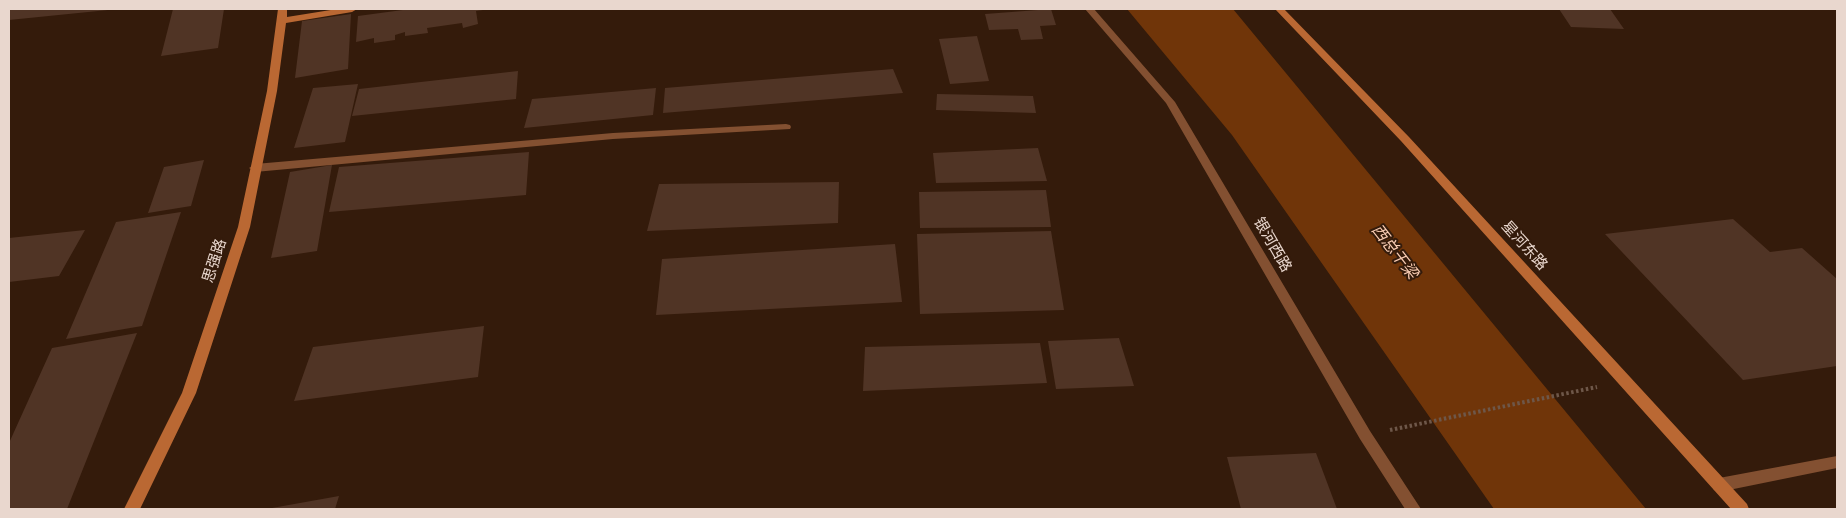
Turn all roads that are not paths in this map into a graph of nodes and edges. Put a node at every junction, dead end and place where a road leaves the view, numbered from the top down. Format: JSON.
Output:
{"nodes":[{"id":1,"x":352,"y":9,"type":"edge"},
{"id":2,"x":1089,"y":9,"type":"edge"},
{"id":3,"x":1279,"y":9,"type":"edge"},
{"id":4,"x":282,"y":15,"type":"edge"},
{"id":5,"x":786,"y":127,"type":"dead end"},
{"id":6,"x":256,"y":168,"type":"junction"},
{"id":7,"x":1837,"y":462,"type":"edge"},
{"id":8,"x":1719,"y":485,"type":"junction"},
{"id":9,"x":132,"y":509,"type":"edge"},
{"id":10,"x":1413,"y":509,"type":"edge"},
{"id":11,"x":1741,"y":509,"type":"edge"}],
"edges":[{"from":1,"to":4,"type":"street"},
{"from":2,"to":10,"type":"street","name":"银河西路"},
{"from":3,"to":8,"type":"street","name":"星河东路"},
{"from":4,"to":6,"type":"street","name":"思强路"},
{"from":5,"to":6,"type":"street"},
{"from":6,"to":9,"type":"street","name":"思强路"},
{"from":7,"to":8,"type":"street"},
{"from":8,"to":11,"type":"street","name":"星河东路"}]}
